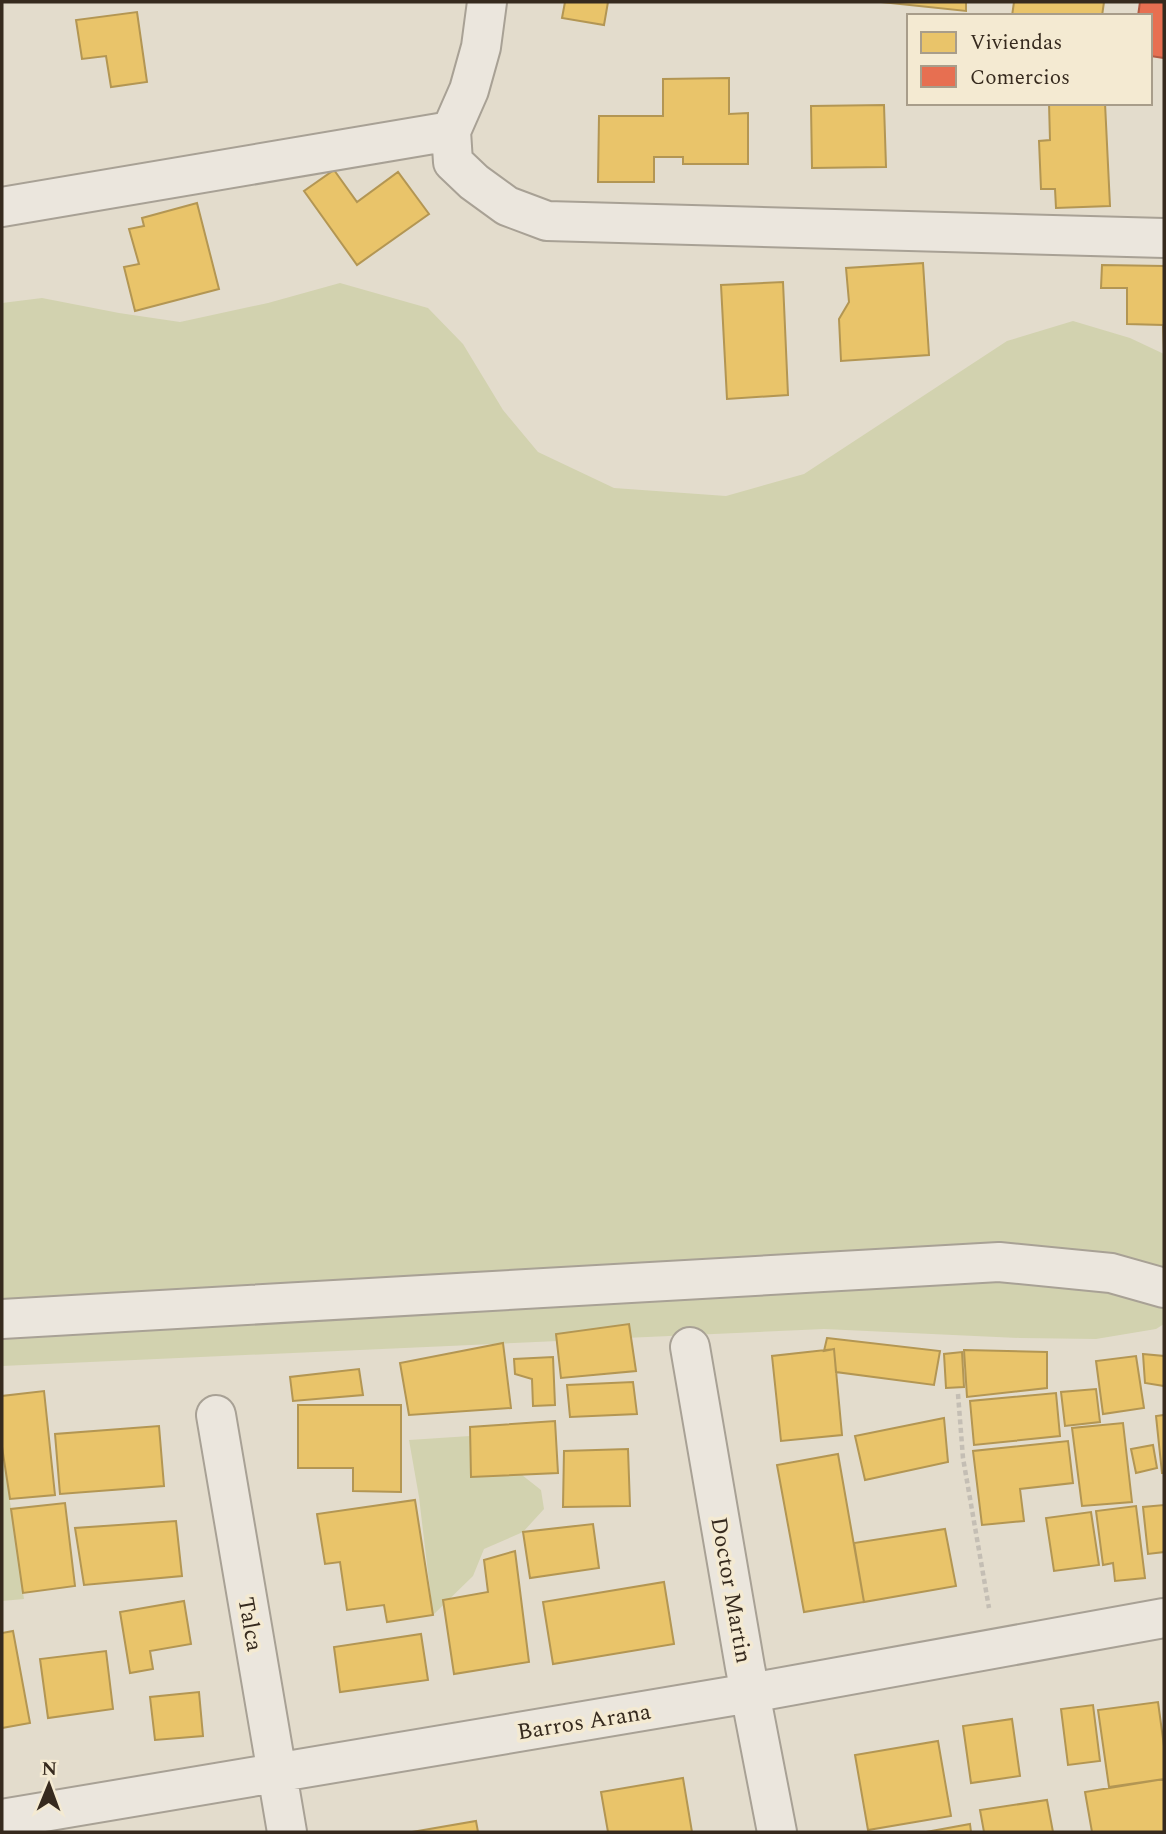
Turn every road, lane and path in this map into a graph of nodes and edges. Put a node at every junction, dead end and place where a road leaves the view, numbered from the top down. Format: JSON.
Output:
{"nodes":[{"id":1,"x":487,"y":2,"type":"edge"},
{"id":2,"x":451,"y":131,"type":"junction"},
{"id":3,"x":2,"y":207,"type":"edge"},
{"id":4,"x":1164,"y":237,"type":"edge"},
{"id":5,"x":1164,"y":1289,"type":"edge"},
{"id":6,"x":2,"y":1319,"type":"edge"},
{"id":7,"x":690,"y":1347,"type":"dead end"},
{"id":8,"x":958,"y":1394,"type":"dead end"},
{"id":9,"x":216,"y":1415,"type":"dead end"},
{"id":10,"x":990,"y":1609,"type":"dead end"},
{"id":11,"x":1164,"y":1618,"type":"edge"},
{"id":12,"x":750,"y":1693,"type":"junction"},
{"id":13,"x":276,"y":1772,"type":"junction"},
{"id":14,"x":2,"y":1819,"type":"edge"},
{"id":15,"x":287,"y":1832,"type":"edge"},
{"id":16,"x":777,"y":1832,"type":"edge"}],
"edges":[{"from":1,"to":2,"type":"street"},
{"from":2,"to":3,"type":"street"},
{"from":2,"to":4,"type":"street"},
{"from":5,"to":6,"type":"street"},
{"from":7,"to":12,"type":"street","name":"Doctor Martin"},
{"from":8,"to":10,"type":"path"},
{"from":9,"to":13,"type":"street","name":"Talca"},
{"from":11,"to":12,"type":"street","name":"Barros Arana"},
{"from":12,"to":13,"type":"street","name":"Barros Arana"},
{"from":12,"to":16,"type":"street","name":"Doctor Martin"},
{"from":13,"to":14,"type":"street","name":"Barros Arana"},
{"from":13,"to":15,"type":"street","name":"Talca"}]}
